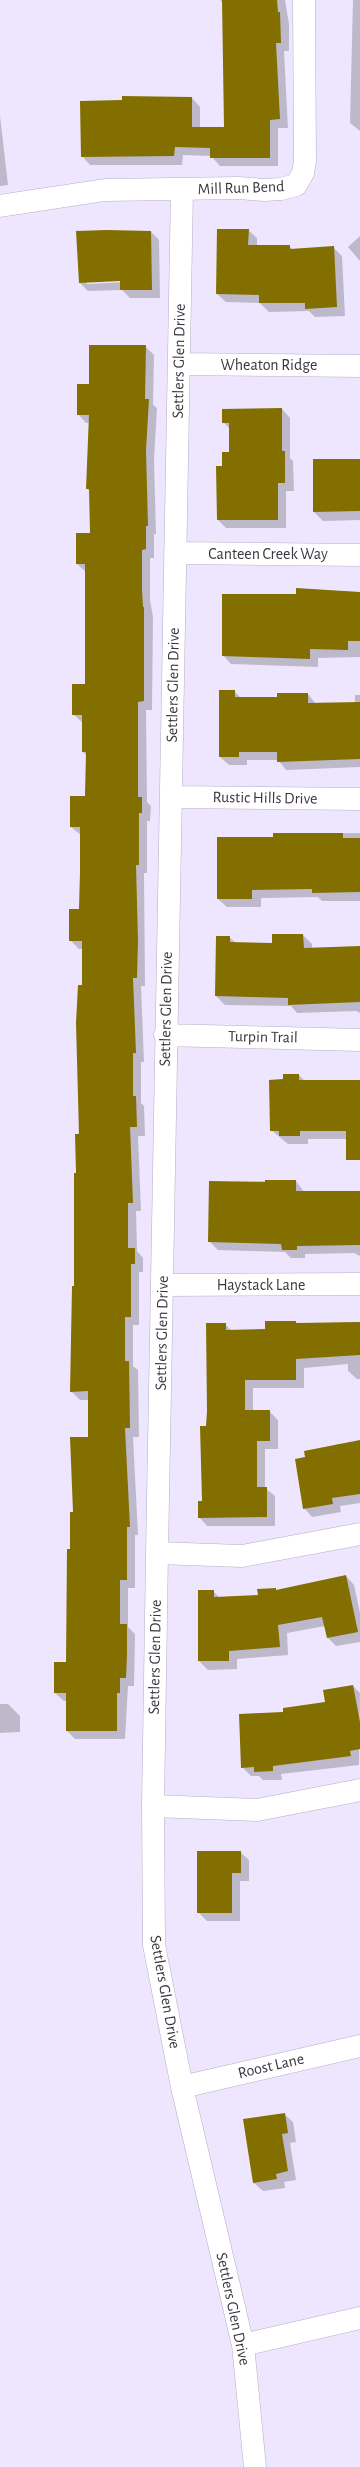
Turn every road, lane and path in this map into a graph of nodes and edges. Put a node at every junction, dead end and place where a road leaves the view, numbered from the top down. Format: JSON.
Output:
{"nodes":[{"id":1,"x":304,"y":0,"type":"edge"},
{"id":2,"x":182,"y":189,"type":"junction"},
{"id":3,"x":0,"y":206,"type":"edge"},
{"id":4,"x":179,"y":364,"type":"junction"},
{"id":5,"x":360,"y":366,"type":"edge"},
{"id":6,"x":175,"y":553,"type":"junction"},
{"id":7,"x":360,"y":555,"type":"edge"},
{"id":8,"x":171,"y":797,"type":"junction"},
{"id":9,"x":360,"y":799,"type":"edge"},
{"id":10,"x":165,"y":1035,"type":"junction"},
{"id":11,"x":360,"y":1040,"type":"edge"},
{"id":12,"x":360,"y":1284,"type":"edge"},
{"id":13,"x":163,"y":1285,"type":"junction"},
{"id":14,"x":360,"y":1534,"type":"edge"},
{"id":15,"x":157,"y":1553,"type":"junction"},
{"id":16,"x":360,"y":1790,"type":"edge"},
{"id":17,"x":153,"y":1806,"type":"junction"},
{"id":18,"x":360,"y":2046,"type":"edge"},
{"id":19,"x":182,"y":2087,"type":"junction"},
{"id":20,"x":360,"y":2318,"type":"edge"},
{"id":21,"x":243,"y":2344,"type":"junction"},
{"id":22,"x":255,"y":2467,"type":"edge"}],
"edges":[{"from":1,"to":2,"type":"street","name":"Mill Run Bend"},
{"from":2,"to":3,"type":"street","name":"Mill Run Bend"},
{"from":2,"to":4,"type":"street","name":"Settlers Glen Drive"},
{"from":4,"to":5,"type":"street","name":"Wheaton Ridge"},
{"from":4,"to":6,"type":"street","name":"Settlers Glen Drive"},
{"from":6,"to":7,"type":"street","name":"Canteen Creek Way"},
{"from":6,"to":8,"type":"street","name":"Settlers Glen Drive"},
{"from":8,"to":9,"type":"street","name":"Rustic Hills Drive"},
{"from":8,"to":10,"type":"street","name":"Settlers Glen Drive"},
{"from":10,"to":11,"type":"street","name":"Turpin Trail"},
{"from":10,"to":13,"type":"street","name":"Settlers Glen Drive"},
{"from":12,"to":13,"type":"street","name":"Haystack Lane"},
{"from":13,"to":15,"type":"street","name":"Settlers Glen Drive"},
{"from":14,"to":15,"type":"street"},
{"from":15,"to":17,"type":"street","name":"Settlers Glen Drive"},
{"from":16,"to":17,"type":"street"},
{"from":17,"to":19,"type":"street","name":"Settlers Glen Drive"},
{"from":18,"to":19,"type":"street","name":"Roost Lane"},
{"from":19,"to":21,"type":"street","name":"Settlers Glen Drive"},
{"from":20,"to":21,"type":"street"},
{"from":21,"to":22,"type":"street","name":"Settlers Glen Drive"}]}
